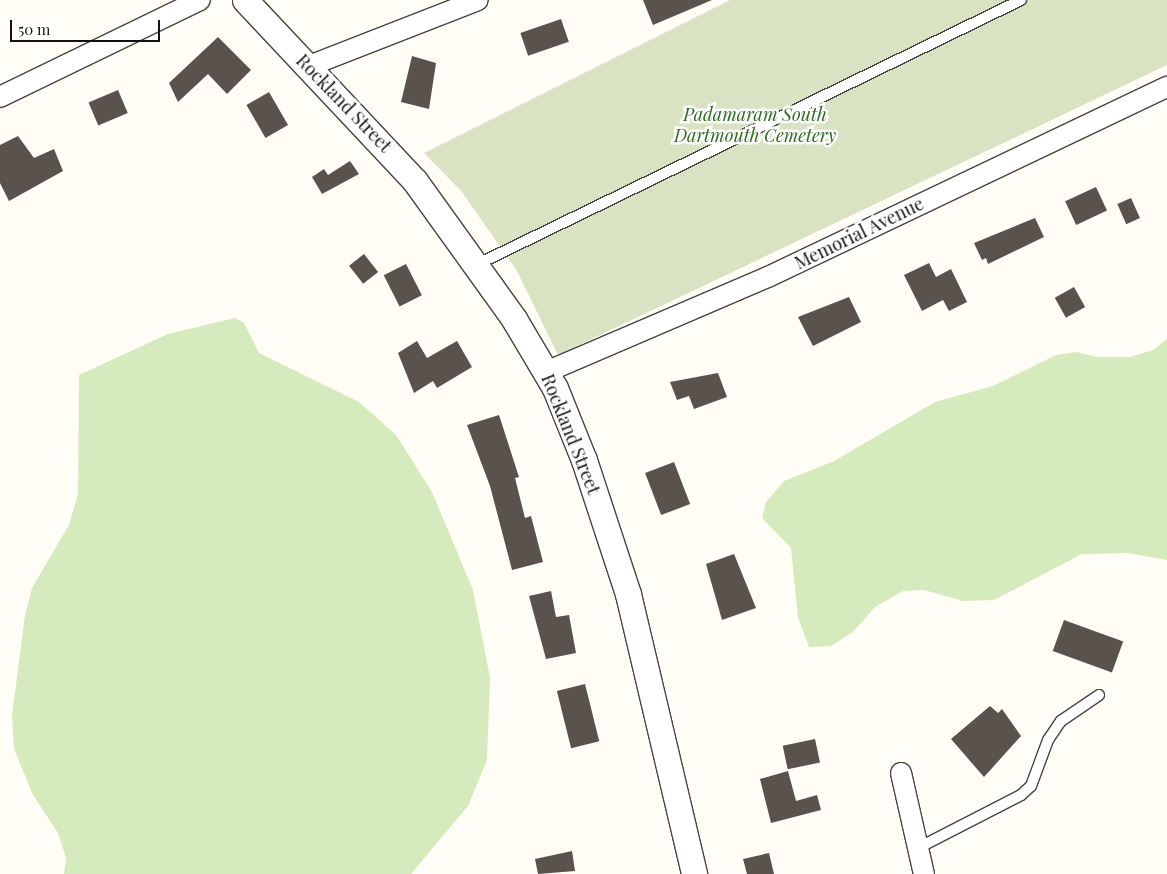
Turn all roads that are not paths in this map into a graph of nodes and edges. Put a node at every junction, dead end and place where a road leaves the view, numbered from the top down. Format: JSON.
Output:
{"nodes":[{"id":1,"x":200,"y":0,"type":"edge"},
{"id":2,"x":245,"y":0,"type":"edge"},
{"id":3,"x":478,"y":0,"type":"edge"},
{"id":4,"x":1021,"y":0,"type":"edge"},
{"id":5,"x":309,"y":66,"type":"junction"},
{"id":6,"x":1167,"y":86,"type":"edge"},
{"id":7,"x":0,"y":97,"type":"edge"},
{"id":8,"x":476,"y":266,"type":"junction"},
{"id":9,"x":546,"y":372,"type":"junction"},
{"id":10,"x":1099,"y":695,"type":"dead end"},
{"id":11,"x":902,"y":773,"type":"dead end"},
{"id":12,"x":918,"y":848,"type":"junction"},
{"id":13,"x":694,"y":874,"type":"edge"},
{"id":14,"x":924,"y":874,"type":"edge"}],
"edges":[{"from":1,"to":7,"type":"street"},
{"from":2,"to":5,"type":"street","name":"Rockland Street"},
{"from":3,"to":5,"type":"street"},
{"from":4,"to":8,"type":"lane"},
{"from":5,"to":8,"type":"street","name":"Rockland Street"},
{"from":6,"to":9,"type":"street","name":"Memorial Avenue"},
{"from":8,"to":9,"type":"street","name":"Rockland Street"},
{"from":9,"to":13,"type":"street","name":"Rockland Street"},
{"from":10,"to":12,"type":"lane"},
{"from":11,"to":12,"type":"street"},
{"from":12,"to":14,"type":"street"}]}
